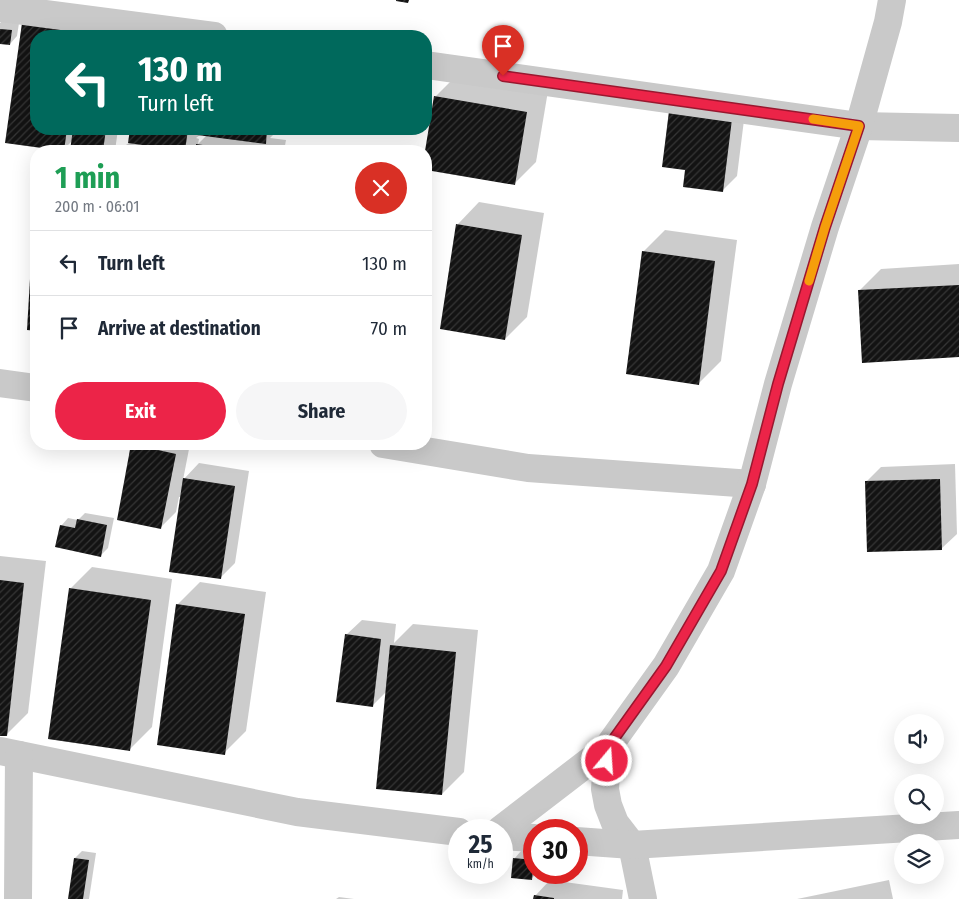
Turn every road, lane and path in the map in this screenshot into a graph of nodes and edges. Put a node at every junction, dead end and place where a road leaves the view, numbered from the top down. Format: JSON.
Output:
{"nodes":[{"id":1,"x":892,"y":0,"type":"edge"},
{"id":2,"x":0,"y":8,"type":"edge"},
{"id":3,"x":168,"y":30,"type":"edge"},
{"id":4,"x":432,"y":66,"type":"edge"},
{"id":5,"x":859,"y":126,"type":"junction"},
{"id":6,"x":959,"y":128,"type":"edge"},
{"id":7,"x":0,"y":384,"type":"edge"},
{"id":8,"x":30,"y":387,"type":"edge"},
{"id":9,"x":419,"y":450,"type":"edge"},
{"id":10,"x":752,"y":484,"type":"junction"},
{"id":11,"x":608,"y":747,"type":"junction"},
{"id":12,"x":10,"y":753,"type":"edge"},
{"id":13,"x":513,"y":820,"type":"edge"},
{"id":14,"x":959,"y":824,"type":"edge"},
{"id":15,"x":448,"y":831,"type":"edge"},
{"id":16,"x":588,"y":842,"type":"edge"},
{"id":17,"x":632,"y":845,"type":"junction"},
{"id":18,"x":18,"y":899,"type":"edge"},
{"id":19,"x":643,"y":899,"type":"edge"}],
"edges":[{"from":1,"to":5,"type":"street"},
{"from":2,"to":3,"type":"street"},
{"from":4,"to":5,"type":"street"},
{"from":5,"to":6,"type":"street"},
{"from":5,"to":10,"type":"street"},
{"from":7,"to":8,"type":"street"},
{"from":9,"to":10,"type":"street"},
{"from":10,"to":11,"type":"street"},
{"from":11,"to":13,"type":"street"},
{"from":11,"to":17,"type":"street"},
{"from":12,"to":15,"type":"street"},
{"from":12,"to":18,"type":"street"},
{"from":14,"to":17,"type":"street"},
{"from":16,"to":17,"type":"street"},
{"from":17,"to":19,"type":"street"}]}
